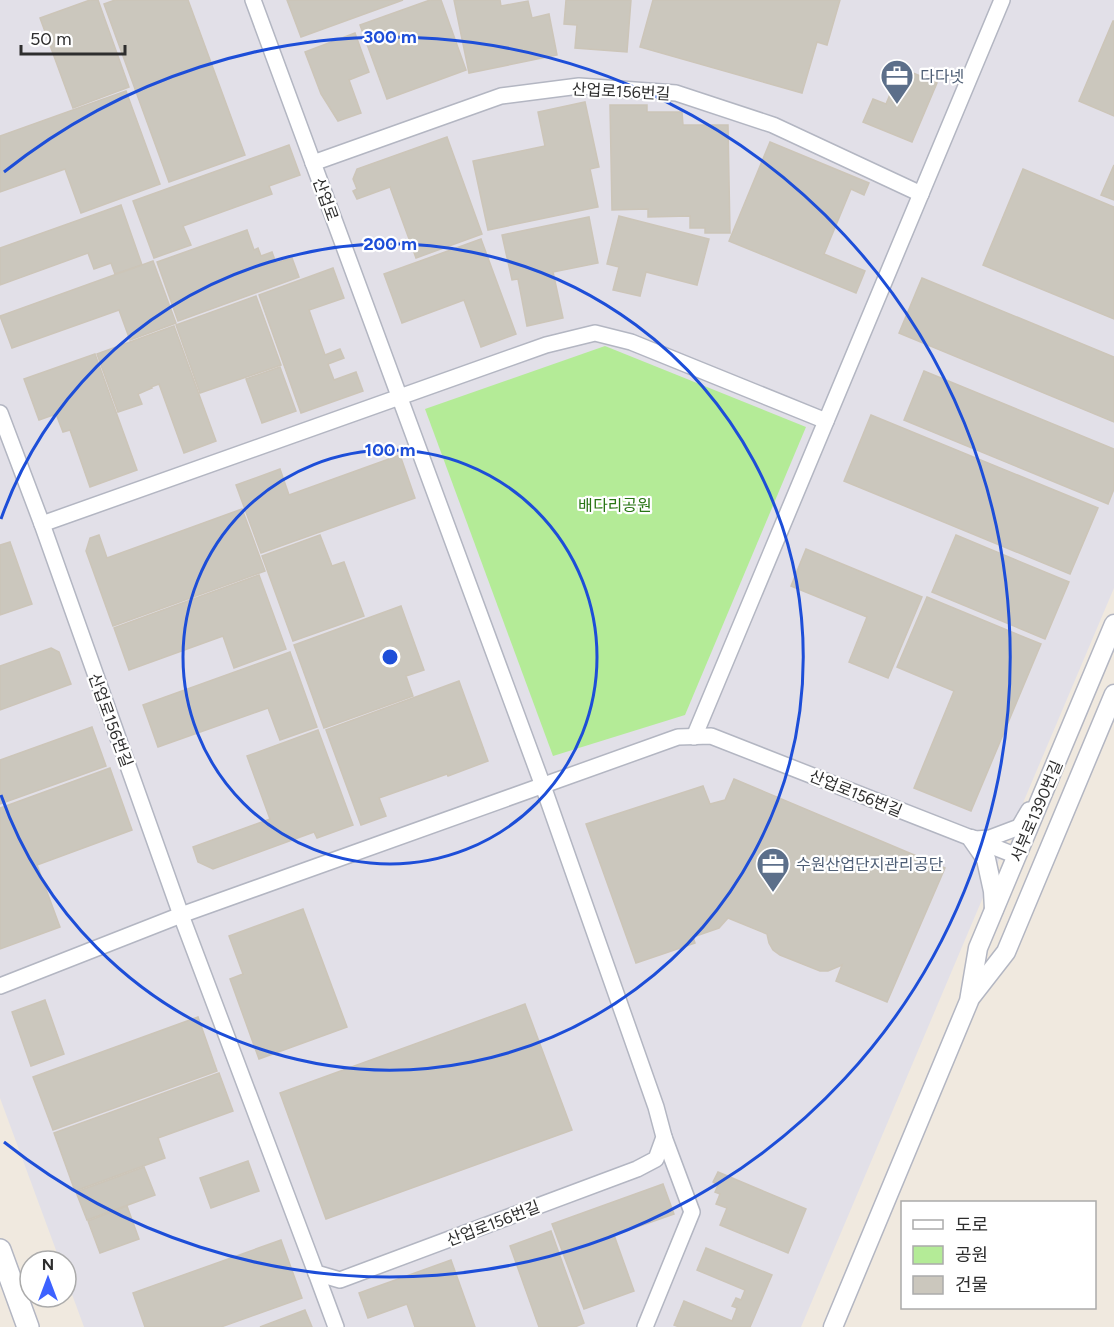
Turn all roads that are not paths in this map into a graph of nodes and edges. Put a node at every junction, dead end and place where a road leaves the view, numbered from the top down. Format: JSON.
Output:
{"nodes":[{"id":1,"x":253,"y":0,"type":"edge"},
{"id":2,"x":1002,"y":0,"type":"edge"},
{"id":3,"x":313,"y":163,"type":"junction"},
{"id":4,"x":921,"y":194,"type":"junction"},
{"id":5,"x":399,"y":397,"type":"junction"},
{"id":6,"x":0,"y":413,"type":"edge"},
{"id":7,"x":826,"y":420,"type":"junction"},
{"id":8,"x":42,"y":524,"type":"junction"},
{"id":9,"x":1114,"y":624,"type":"edge"},
{"id":10,"x":1114,"y":694,"type":"edge"},
{"id":11,"x":694,"y":737,"type":"junction"},
{"id":12,"x":1058,"y":758,"type":"junction"},
{"id":13,"x":543,"y":786,"type":"junction"},
{"id":14,"x":972,"y":839,"type":"junction"},
{"id":15,"x":1017,"y":856,"type":"junction"},
{"id":16,"x":1041,"y":867,"type":"junction"},
{"id":17,"x":994,"y":911,"type":"junction"},
{"id":18,"x":181,"y":915,"type":"junction"},
{"id":19,"x":0,"y":986,"type":"edge"},
{"id":20,"x":969,"y":1001,"type":"junction"},
{"id":21,"x":664,"y":1137,"type":"junction"},
{"id":22,"x":0,"y":1250,"type":"edge"},
{"id":23,"x":316,"y":1273,"type":"junction"},
{"id":24,"x":28,"y":1327,"type":"edge"},
{"id":25,"x":336,"y":1327,"type":"edge"},
{"id":26,"x":645,"y":1327,"type":"edge"},
{"id":27,"x":833,"y":1327,"type":"edge"}],
"edges":[{"from":1,"to":3,"type":"street","name":"산업로"},
{"from":2,"to":4,"type":"street"},
{"from":3,"to":4,"type":"street","name":"산업로156번길"},
{"from":3,"to":5,"type":"street","name":"산업로"},
{"from":4,"to":7,"type":"street"},
{"from":5,"to":7,"type":"street"},
{"from":5,"to":8,"type":"street"},
{"from":5,"to":13,"type":"street"},
{"from":6,"to":8,"type":"street","name":"산업로156번길"},
{"from":7,"to":11,"type":"street"},
{"from":8,"to":18,"type":"street","name":"산업로156번길"},
{"from":9,"to":12,"type":"street","name":"서부로1390번길"},
{"from":10,"to":16,"type":"street","name":"서부로1390번길"},
{"from":11,"to":13,"type":"street","name":"산업로156번길"},
{"from":11,"to":14,"type":"street","name":"산업로156번길"},
{"from":12,"to":14,"type":"street"},
{"from":12,"to":15,"type":"street","name":"서부로1390번길"},
{"from":13,"to":18,"type":"street","name":"산업로156번길"},
{"from":13,"to":21,"type":"street"},
{"from":14,"to":15,"type":"street","name":"산업로156번길"},
{"from":14,"to":17,"type":"street"},
{"from":15,"to":16,"type":"street"},
{"from":15,"to":17,"type":"street","name":"서부로1390번길"},
{"from":16,"to":20,"type":"street","name":"서부로1390번길"},
{"from":17,"to":20,"type":"street","name":"서부로1390번길"},
{"from":18,"to":19,"type":"street"},
{"from":18,"to":23,"type":"street","name":"산업로156번길"},
{"from":20,"to":27,"type":"street","name":"서부로1390번길"},
{"from":21,"to":23,"type":"street","name":"산업로156번길"},
{"from":21,"to":26,"type":"street"},
{"from":22,"to":24,"type":"main road"},
{"from":23,"to":25,"type":"street"}]}
